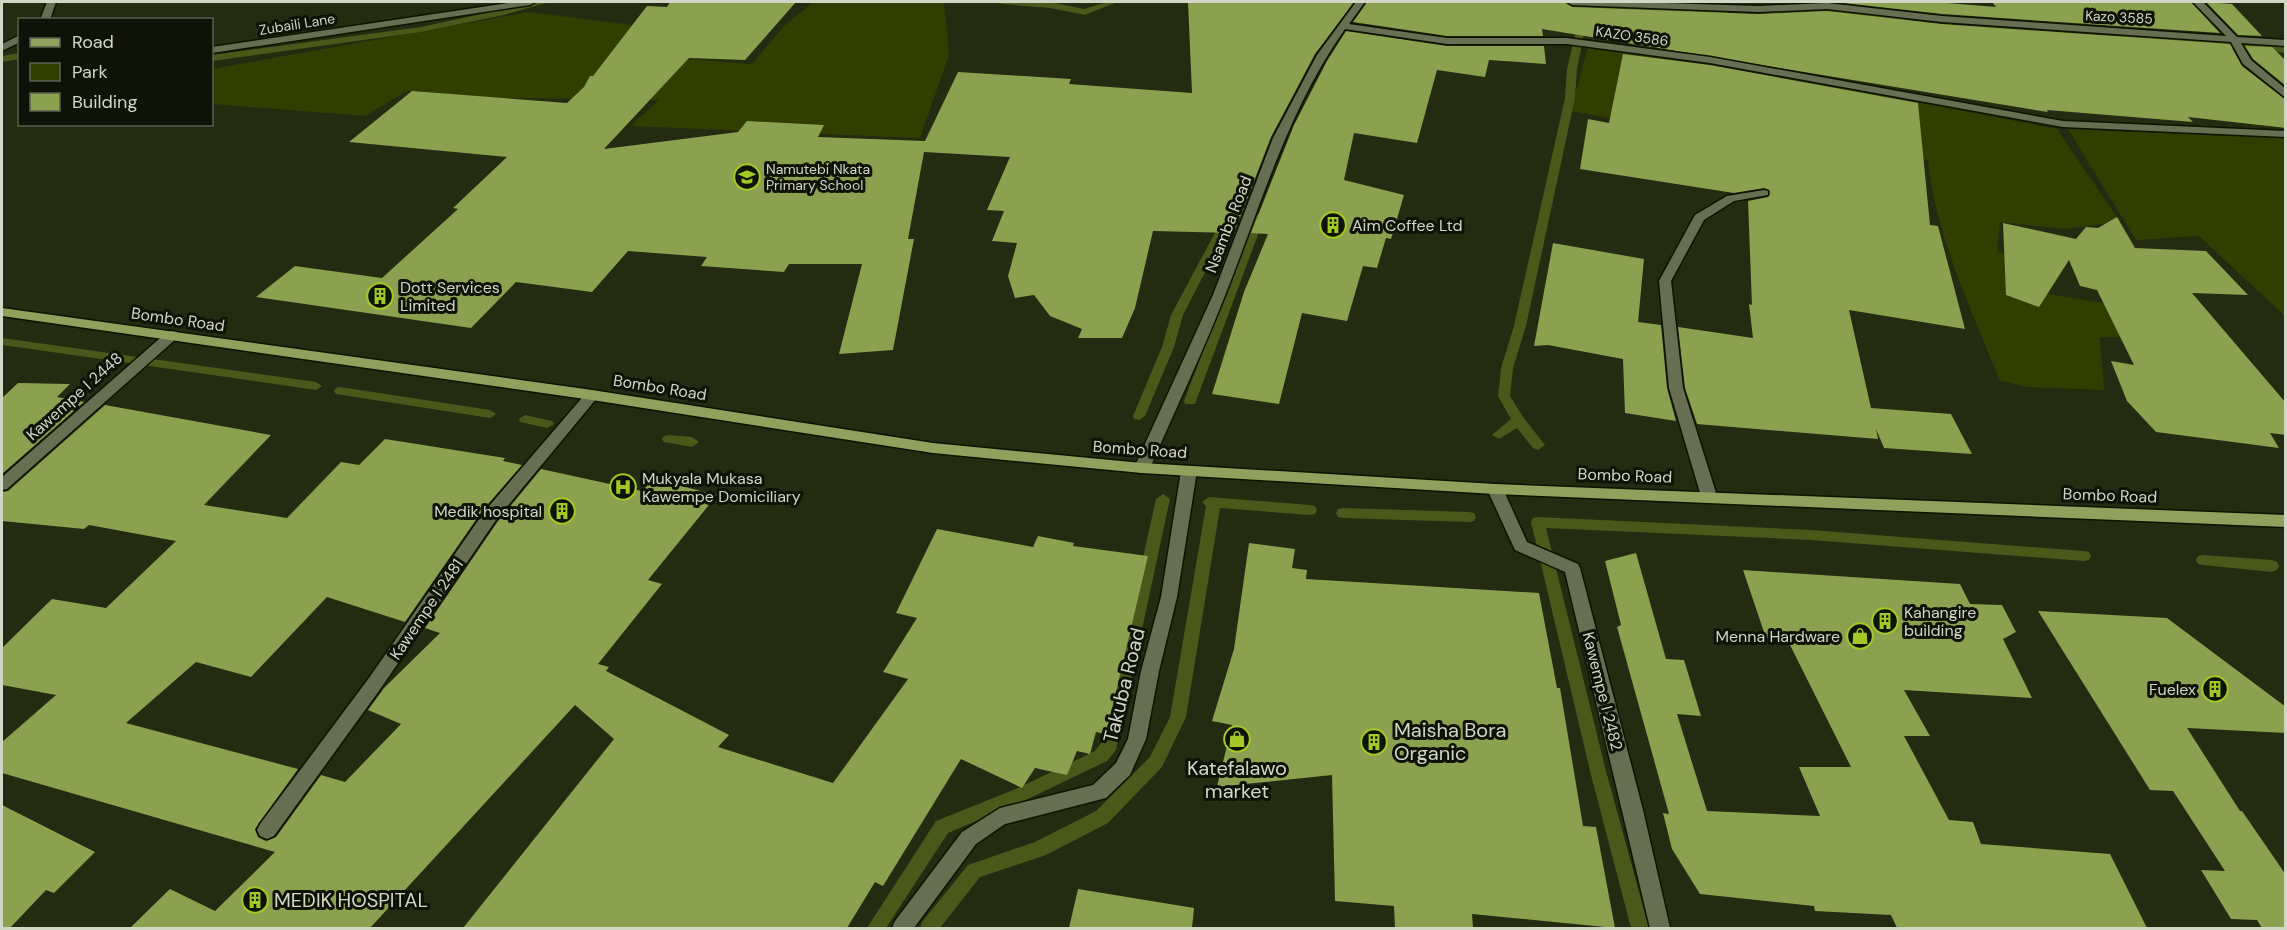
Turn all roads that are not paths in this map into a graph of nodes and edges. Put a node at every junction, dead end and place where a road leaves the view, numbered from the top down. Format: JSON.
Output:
{"nodes":[{"id":1,"x":51,"y":2,"type":"edge"},
{"id":2,"x":530,"y":2,"type":"edge"},
{"id":3,"x":1360,"y":2,"type":"edge"},
{"id":4,"x":1572,"y":2,"type":"edge"},
{"id":5,"x":2198,"y":2,"type":"edge"},
{"id":6,"x":1827,"y":4,"type":"edge"},
{"id":7,"x":46,"y":18,"type":"edge"},
{"id":8,"x":1343,"y":26,"type":"junction"},
{"id":9,"x":18,"y":39,"type":"edge"},
{"id":10,"x":2237,"y":43,"type":"junction"},
{"id":11,"x":2286,"y":43,"type":"edge"},
{"id":12,"x":2,"y":48,"type":"edge"},
{"id":13,"x":18,"y":50,"type":"edge"},
{"id":14,"x":213,"y":50,"type":"edge"},
{"id":15,"x":2286,"y":95,"type":"edge"},
{"id":16,"x":2286,"y":134,"type":"edge"},
{"id":17,"x":1764,"y":193,"type":"dead end"},
{"id":18,"x":2,"y":312,"type":"edge"},
{"id":19,"x":172,"y":335,"type":"junction"},
{"id":20,"x":592,"y":395,"type":"junction"},
{"id":21,"x":1142,"y":468,"type":"junction"},
{"id":22,"x":1189,"y":471,"type":"junction"},
{"id":23,"x":2,"y":485,"type":"edge"},
{"id":24,"x":1495,"y":489,"type":"junction"},
{"id":25,"x":1709,"y":496,"type":"junction"},
{"id":26,"x":2286,"y":521,"type":"edge"},
{"id":27,"x":267,"y":830,"type":"dead end"},
{"id":28,"x":902,"y":928,"type":"edge"},
{"id":29,"x":1660,"y":928,"type":"edge"}],
"edges":[{"from":1,"to":7,"type":"street"},
{"from":2,"to":14,"type":"street","name":"Zubaili Lane"},
{"from":3,"to":8,"type":"street","name":"Nsamba Road"},
{"from":4,"to":6,"type":"street","name":"Kazo 3585"},
{"from":5,"to":10,"type":"street"},
{"from":6,"to":10,"type":"street","name":"Kazo 3585"},
{"from":8,"to":16,"type":"street","name":"KAZO 3586"},
{"from":8,"to":21,"type":"street","name":"Nsamba Road"},
{"from":9,"to":12,"type":"street"},
{"from":10,"to":11,"type":"street","name":"Kazo 3585"},
{"from":10,"to":15,"type":"street"},
{"from":12,"to":13,"type":"street"},
{"from":17,"to":25,"type":"street"},
{"from":18,"to":19,"type":"main road","name":"Bombo Road"},
{"from":19,"to":20,"type":"main road","name":"Bombo Road"},
{"from":19,"to":23,"type":"street","name":"Kawempe I 2448"},
{"from":20,"to":21,"type":"main road","name":"Bombo Road"},
{"from":20,"to":27,"type":"street","name":"Kawempe I 2481"},
{"from":21,"to":22,"type":"main road","name":"Bombo Road"},
{"from":22,"to":24,"type":"main road","name":"Bombo Road"},
{"from":22,"to":28,"type":"street","name":"Takuba Road"},
{"from":24,"to":25,"type":"main road","name":"Bombo Road"},
{"from":24,"to":29,"type":"street","name":"Kawempe I 2482"},
{"from":25,"to":26,"type":"main road","name":"Bombo Road"}]}
